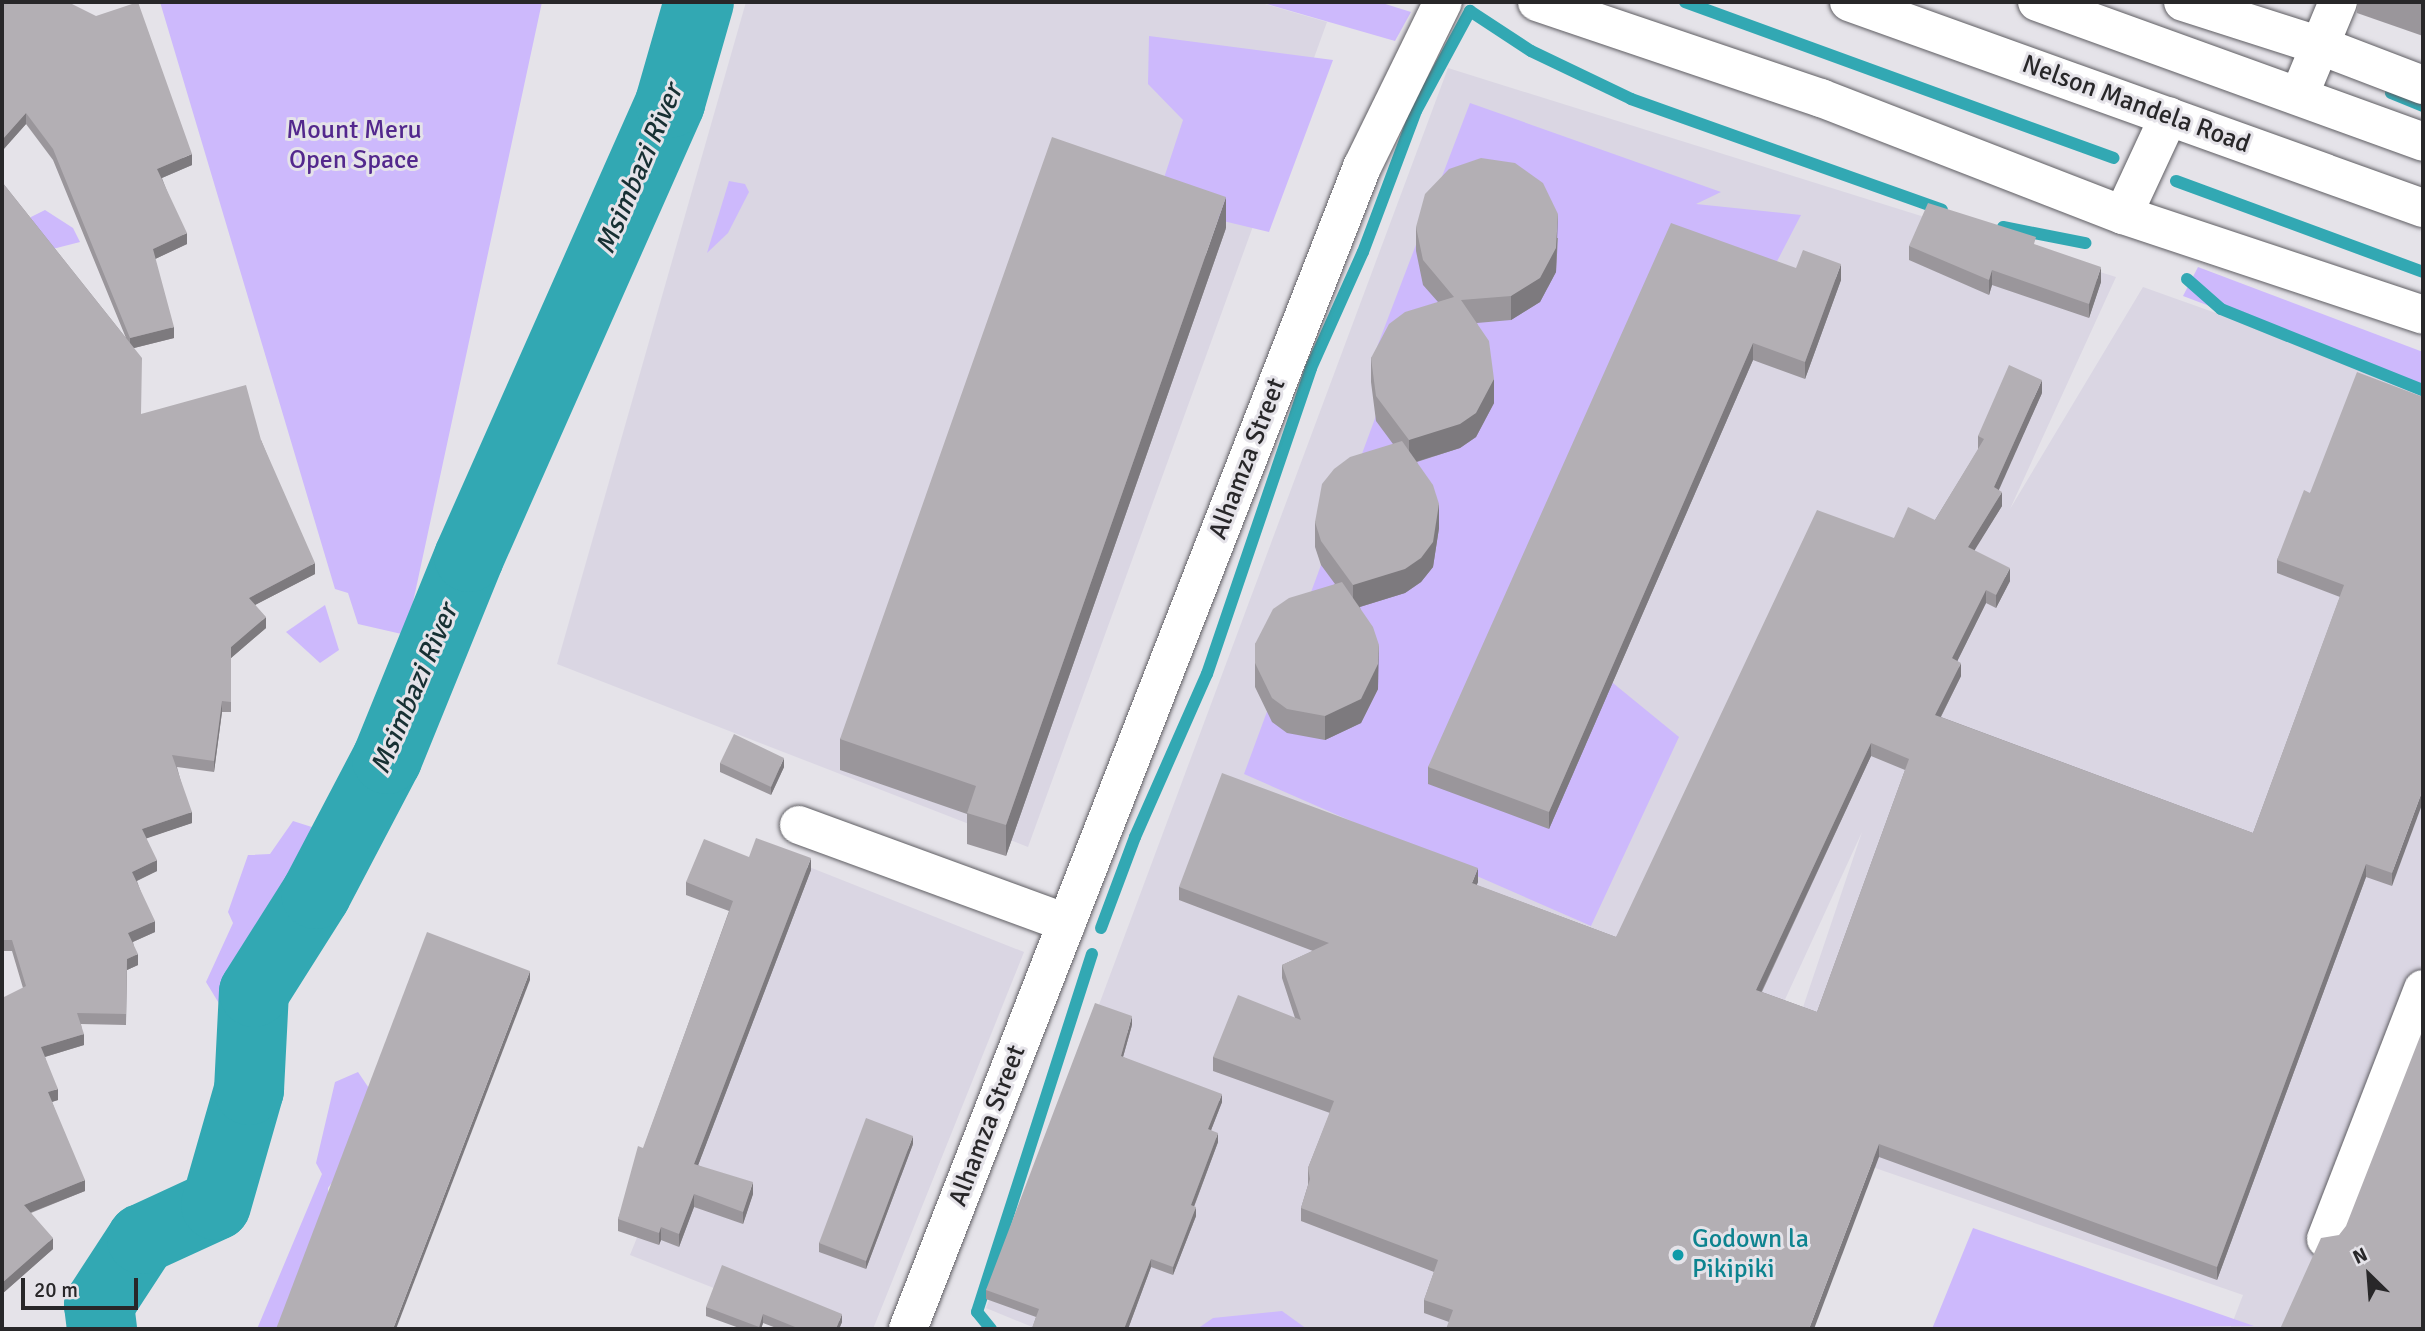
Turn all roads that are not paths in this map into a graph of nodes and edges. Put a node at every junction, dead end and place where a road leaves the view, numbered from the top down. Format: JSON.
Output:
{"nodes":[{"id":1,"x":1443,"y":2,"type":"edge"},
{"id":2,"x":1537,"y":2,"type":"edge"},
{"id":3,"x":1849,"y":2,"type":"edge"},
{"id":4,"x":2037,"y":2,"type":"edge"},
{"id":5,"x":2183,"y":2,"type":"edge"},
{"id":6,"x":2338,"y":2,"type":"edge"},
{"id":7,"x":2321,"y":46,"type":"junction"},
{"id":8,"x":2423,"y":85,"type":"edge"},
{"id":9,"x":2299,"y":96,"type":"junction"},
{"id":10,"x":2169,"y":116,"type":"junction"},
{"id":11,"x":2423,"y":142,"type":"edge"},
{"id":12,"x":2423,"y":208,"type":"edge"},
{"id":13,"x":2123,"y":215,"type":"junction"},
{"id":14,"x":2423,"y":315,"type":"edge"},
{"id":15,"x":799,"y":825,"type":"dead end"},
{"id":16,"x":1067,"y":923,"type":"junction"},
{"id":17,"x":2423,"y":989,"type":"edge"},
{"id":18,"x":2326,"y":1239,"type":"edge"},
{"id":19,"x":908,"y":1329,"type":"edge"}],
"edges":[{"from":1,"to":16,"type":"street","name":"Alhamza Street"},
{"from":2,"to":13,"type":"street"},
{"from":3,"to":10,"type":"street","name":"Nelson Mandela Road"},
{"from":4,"to":9,"type":"street"},
{"from":5,"to":7,"type":"street"},
{"from":6,"to":7,"type":"street"},
{"from":7,"to":8,"type":"street"},
{"from":7,"to":9,"type":"street"},
{"from":9,"to":11,"type":"street"},
{"from":10,"to":12,"type":"street","name":"Nelson Mandela Road"},
{"from":10,"to":13,"type":"street"},
{"from":13,"to":14,"type":"street"},
{"from":15,"to":16,"type":"street"},
{"from":16,"to":19,"type":"street","name":"Alhamza Street"},
{"from":17,"to":18,"type":"street"}]}
